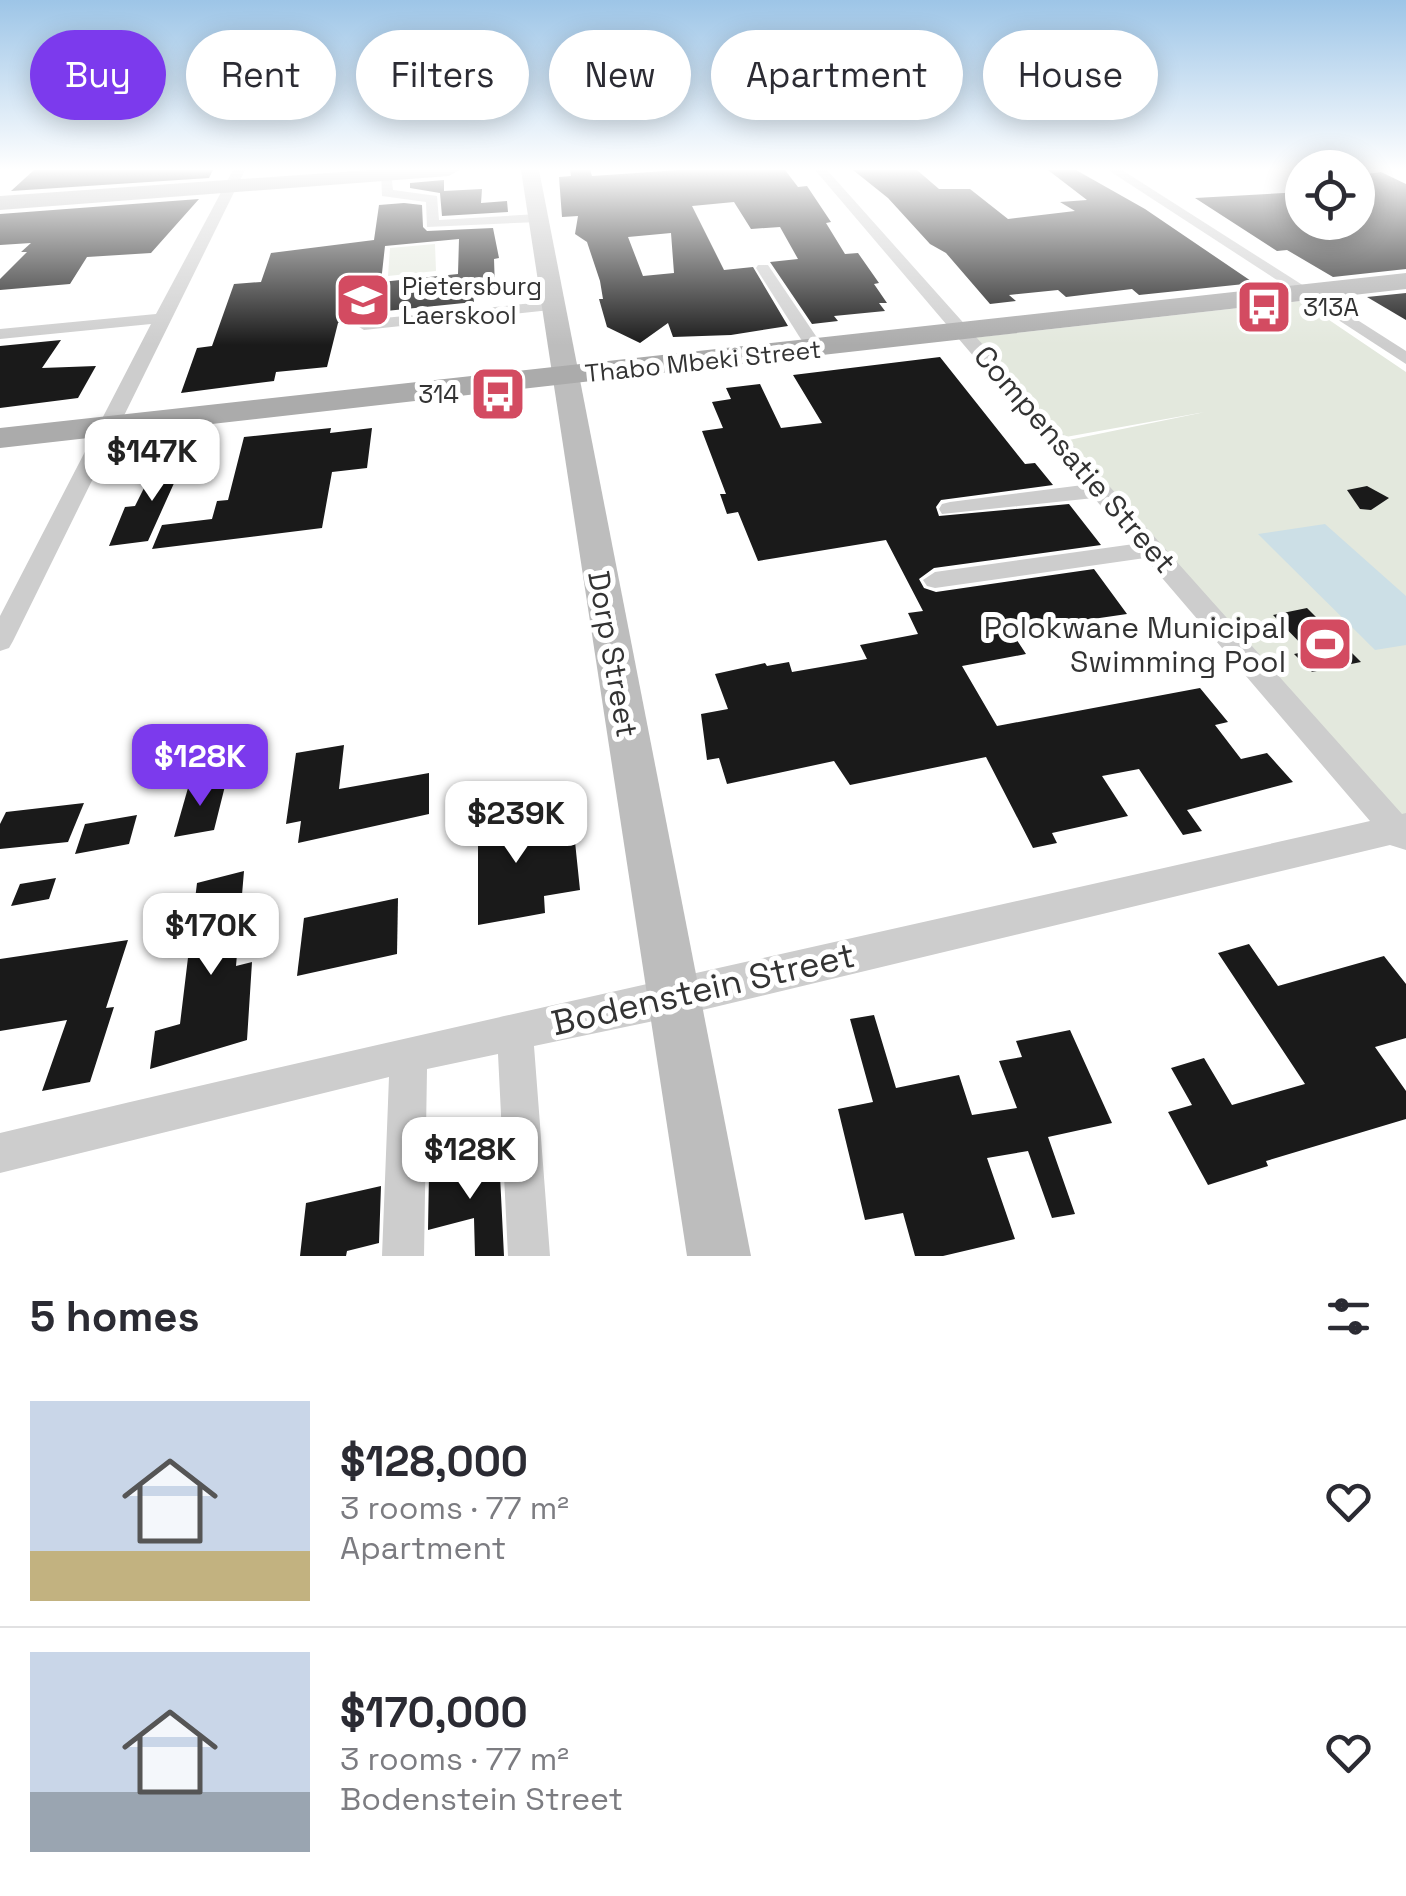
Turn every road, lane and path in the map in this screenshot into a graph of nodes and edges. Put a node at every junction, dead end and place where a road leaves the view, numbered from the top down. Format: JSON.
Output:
{"nodes":[{"id":1,"x":210,"y":229,"type":"edge"},
{"id":2,"x":540,"y":229,"type":"edge"},
{"id":3,"x":873,"y":229,"type":"edge"},
{"id":4,"x":1205,"y":229,"type":"edge"},
{"id":5,"x":762,"y":268,"type":"dead end"},
{"id":6,"x":1406,"y":281,"type":"edge"},
{"id":7,"x":1306,"y":293,"type":"junction"},
{"id":8,"x":554,"y":306,"type":"junction"},
{"id":9,"x":164,"y":318,"type":"junction"},
{"id":10,"x":364,"y":324,"type":"dead end"},
{"id":11,"x":964,"y":331,"type":"junction"},
{"id":12,"x":0,"y":334,"type":"edge"},
{"id":13,"x":815,"y":348,"type":"junction"},
{"id":14,"x":1406,"y":358,"type":"edge"},
{"id":15,"x":567,"y":376,"type":"junction"},
{"id":16,"x":106,"y":425,"type":"junction"},
{"id":17,"x":0,"y":438,"type":"edge"},
{"id":18,"x":1100,"y":490,"type":"junction"},
{"id":19,"x":950,"y":509,"type":"dead end"},
{"id":20,"x":1154,"y":549,"type":"junction"},
{"id":21,"x":936,"y":580,"type":"dead end"},
{"id":22,"x":0,"y":642,"type":"edge"},
{"id":23,"x":1403,"y":832,"type":"edge"},
{"id":24,"x":672,"y":999,"type":"junction"},
{"id":25,"x":515,"y":1031,"type":"junction"},
{"id":26,"x":409,"y":1054,"type":"junction"},
{"id":27,"x":0,"y":1153,"type":"edge"},
{"id":28,"x":403,"y":1256,"type":"edge"},
{"id":29,"x":529,"y":1256,"type":"edge"},
{"id":30,"x":719,"y":1256,"type":"edge"}],
"edges":[{"from":1,"to":9,"type":"street"},
{"from":2,"to":8,"type":"street","name":"Dorp Street"},
{"from":3,"to":11,"type":"street","name":"Compensatie Street"},
{"from":4,"to":7,"type":"street"},
{"from":5,"to":13,"type":"street"},
{"from":6,"to":7,"type":"main road","name":"Thabo Mbeki Street"},
{"from":7,"to":11,"type":"main road","name":"Thabo Mbeki Street"},
{"from":7,"to":14,"type":"street"},
{"from":8,"to":10,"type":"street"},
{"from":8,"to":15,"type":"street","name":"Dorp Street"},
{"from":9,"to":12,"type":"street"},
{"from":9,"to":16,"type":"street"},
{"from":11,"to":13,"type":"main road","name":"Thabo Mbeki Street"},
{"from":11,"to":18,"type":"street","name":"Compensatie Street"},
{"from":13,"to":15,"type":"main road","name":"Thabo Mbeki Street"},
{"from":15,"to":16,"type":"main road","name":"Thabo Mbeki Street"},
{"from":15,"to":24,"type":"street","name":"Dorp Street"},
{"from":16,"to":17,"type":"main road","name":"Thabo Mbeki Street"},
{"from":16,"to":22,"type":"street"},
{"from":18,"to":19,"type":"street"},
{"from":18,"to":20,"type":"street","name":"Compensatie Street"},
{"from":20,"to":21,"type":"street"},
{"from":20,"to":23,"type":"street","name":"Compensatie Street"},
{"from":23,"to":24,"type":"street","name":"Bodenstein Street"},
{"from":24,"to":25,"type":"street","name":"Bodenstein Street"},
{"from":24,"to":30,"type":"street","name":"Dorp Street"},
{"from":25,"to":26,"type":"street","name":"Bodenstein Street"},
{"from":25,"to":29,"type":"street"},
{"from":26,"to":27,"type":"street","name":"Bodenstein Street"},
{"from":26,"to":28,"type":"street"}]}
